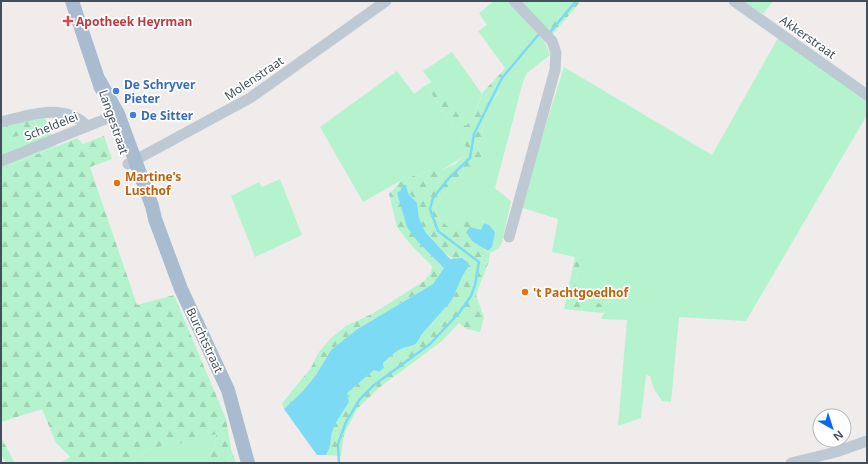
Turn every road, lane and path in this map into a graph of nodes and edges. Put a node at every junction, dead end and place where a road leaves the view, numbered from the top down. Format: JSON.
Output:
{"nodes":[{"id":1,"x":72,"y":1,"type":"edge"},
{"id":2,"x":386,"y":1,"type":"edge"},
{"id":3,"x":514,"y":1,"type":"edge"},
{"id":4,"x":734,"y":1,"type":"edge"},
{"id":5,"x":867,"y":95,"type":"edge"},
{"id":6,"x":114,"y":115,"type":"junction"},
{"id":7,"x":1,"y":122,"type":"edge"},
{"id":8,"x":87,"y":126,"type":"junction"},
{"id":9,"x":1,"y":161,"type":"edge"},
{"id":10,"x":132,"y":162,"type":"junction"},
{"id":11,"x":509,"y":237,"type":"dead end"},
{"id":12,"x":867,"y":441,"type":"edge"},
{"id":13,"x":248,"y":463,"type":"edge"},
{"id":14,"x":791,"y":463,"type":"edge"}],
"edges":[{"from":1,"to":6,"type":"main road","name":"Langestraat"},
{"from":2,"to":10,"type":"street","name":"Molenstraat"},
{"from":3,"to":11,"type":"street"},
{"from":4,"to":5,"type":"street","name":"Akkerstraat"},
{"from":6,"to":8,"type":"street","name":"Scheldelei"},
{"from":6,"to":10,"type":"main road","name":"Langestraat"},
{"from":7,"to":8,"type":"street"},
{"from":8,"to":9,"type":"street","name":"Scheldelei"},
{"from":10,"to":13,"type":"main road","name":"Burchtstraat"},
{"from":12,"to":14,"type":"street"}]}
